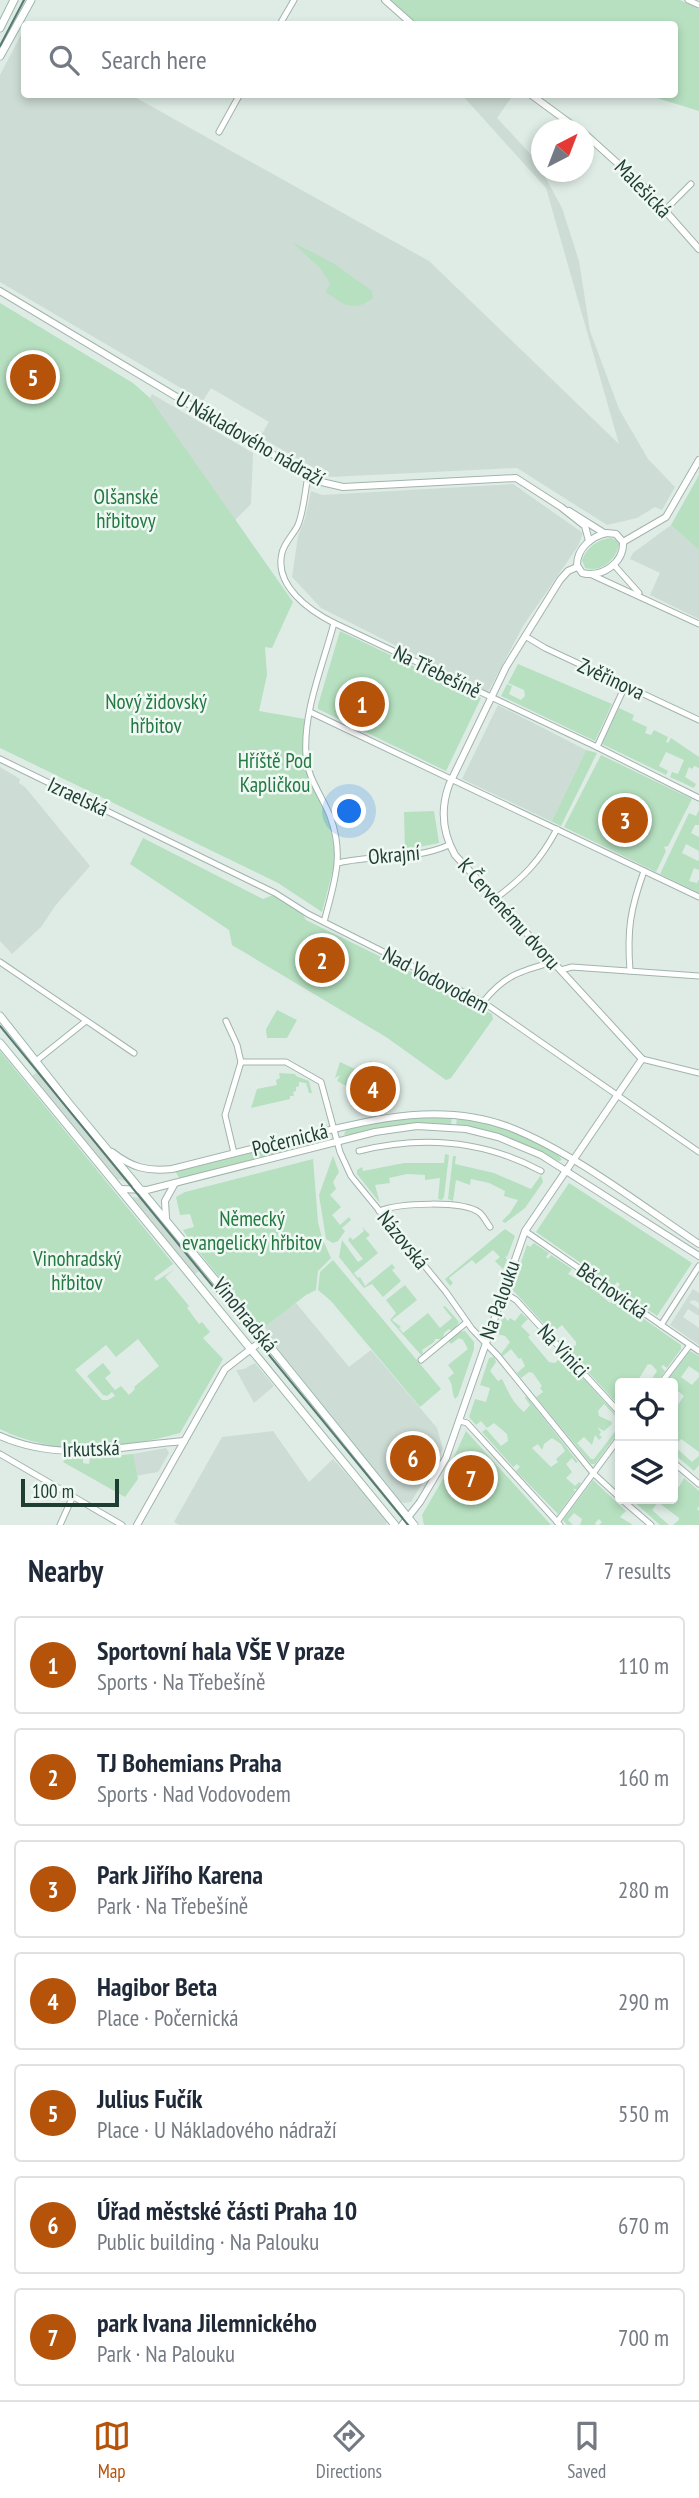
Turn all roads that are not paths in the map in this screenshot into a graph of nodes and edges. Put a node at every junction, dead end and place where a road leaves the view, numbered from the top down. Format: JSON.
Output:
{"nodes":[{"id":1,"x":14,"y":0,"type":"edge"},
{"id":2,"x":31,"y":0,"type":"edge"},
{"id":3,"x":293,"y":0,"type":"edge"},
{"id":4,"x":385,"y":0,"type":"edge"},
{"id":5,"x":688,"y":0,"type":"edge"},
{"id":6,"x":699,"y":5,"type":"edge"},
{"id":7,"x":282,"y":21,"type":"edge"},
{"id":8,"x":409,"y":21,"type":"edge"},
{"id":9,"x":0,"y":28,"type":"edge"},
{"id":10,"x":1,"y":53,"type":"edge"},
{"id":11,"x":238,"y":98,"type":"edge"},
{"id":12,"x":535,"y":98,"type":"edge"},
{"id":13,"x":564,"y":119,"type":"edge"},
{"id":14,"x":219,"y":132,"type":"dead end"},
{"id":15,"x":594,"y":143,"type":"edge"},
{"id":16,"x":691,"y":184,"type":"dead end"},
{"id":17,"x":665,"y":210,"type":"junction"},
{"id":18,"x":699,"y":249,"type":"edge"},
{"id":19,"x":0,"y":291,"type":"edge"},
{"id":20,"x":699,"y":460,"type":"edge"},
{"id":21,"x":308,"y":476,"type":"junction"},
{"id":22,"x":561,"y":507,"type":"junction"},
{"id":23,"x":605,"y":533,"type":"junction"},
{"id":24,"x":589,"y":541,"type":"junction"},
{"id":25,"x":623,"y":542,"type":"junction"},
{"id":26,"x":614,"y":565,"type":"junction"},
{"id":27,"x":577,"y":567,"type":"junction"},
{"id":28,"x":592,"y":575,"type":"junction"},
{"id":29,"x":641,"y":596,"type":"junction"},
{"id":30,"x":334,"y":623,"type":"junction"},
{"id":31,"x":699,"y":624,"type":"edge"},
{"id":32,"x":525,"y":636,"type":"junction"},
{"id":33,"x":625,"y":686,"type":"junction"},
{"id":34,"x":491,"y":698,"type":"junction"},
{"id":35,"x":310,"y":712,"type":"junction"},
{"id":36,"x":699,"y":720,"type":"edge"},
{"id":37,"x":597,"y":747,"type":"junction"},
{"id":38,"x":0,"y":760,"type":"edge"},
{"id":39,"x":452,"y":779,"type":"junction"},
{"id":40,"x":699,"y":797,"type":"edge"},
{"id":41,"x":557,"y":829,"type":"junction"},
{"id":42,"x":156,"y":836,"type":"joint"},
{"id":43,"x":449,"y":845,"type":"junction"},
{"id":44,"x":338,"y":863,"type":"junction"},
{"id":45,"x":644,"y":871,"type":"junction"},
{"id":46,"x":699,"y":897,"type":"edge"},
{"id":47,"x":495,"y":899,"type":"junction"},
{"id":48,"x":324,"y":922,"type":"junction"},
{"id":49,"x":0,"y":962,"type":"edge"},
{"id":50,"x":553,"y":962,"type":"junction"},
{"id":51,"x":561,"y":970,"type":"junction"},
{"id":52,"x":631,"y":971,"type":"junction"},
{"id":53,"x":699,"y":976,"type":"edge"},
{"id":54,"x":483,"y":1002,"type":"junction"},
{"id":55,"x":0,"y":1016,"type":"edge"},
{"id":56,"x":86,"y":1021,"type":"junction"},
{"id":57,"x":226,"y":1021,"type":"dead end"},
{"id":58,"x":0,"y":1043,"type":"edge"},
{"id":59,"x":134,"y":1053,"type":"dead end"},
{"id":60,"x":642,"y":1059,"type":"junction"},
{"id":61,"x":36,"y":1061,"type":"junction"},
{"id":62,"x":241,"y":1062,"type":"junction"},
{"id":63,"x":699,"y":1073,"type":"edge"},
{"id":64,"x":617,"y":1095,"type":"junction"},
{"id":65,"x":334,"y":1129,"type":"junction"},
{"id":66,"x":337,"y":1141,"type":"junction"},
{"id":67,"x":104,"y":1147,"type":"junction"},
{"id":68,"x":359,"y":1151,"type":"dead end"},
{"id":69,"x":699,"y":1152,"type":"edge"},
{"id":70,"x":234,"y":1153,"type":"junction"},
{"id":71,"x":572,"y":1160,"type":"junction"},
{"id":72,"x":565,"y":1170,"type":"junction"},
{"id":73,"x":541,"y":1171,"type":"dead end"},
{"id":74,"x":176,"y":1182,"type":"junction"},
{"id":75,"x":121,"y":1189,"type":"junction"},
{"id":76,"x":140,"y":1191,"type":"junction"},
{"id":77,"x":379,"y":1211,"type":"junction"},
{"id":78,"x":167,"y":1223,"type":"junction"},
{"id":79,"x":490,"y":1227,"type":"dead end"},
{"id":80,"x":525,"y":1231,"type":"junction"},
{"id":81,"x":699,"y":1244,"type":"edge"},
{"id":82,"x":699,"y":1256,"type":"edge"},
{"id":83,"x":699,"y":1266,"type":"edge"},
{"id":84,"x":503,"y":1292,"type":"junction"},
{"id":85,"x":467,"y":1322,"type":"junction"},
{"id":86,"x":661,"y":1325,"type":"junction"},
{"id":87,"x":264,"y":1339,"type":"junction"},
{"id":88,"x":485,"y":1344,"type":"junction"},
{"id":89,"x":690,"y":1345,"type":"junction"},
{"id":90,"x":250,"y":1348,"type":"junction"},
{"id":91,"x":699,"y":1351,"type":"edge"},
{"id":92,"x":421,"y":1360,"type":"dead end"},
{"id":93,"x":665,"y":1378,"type":"edge"},
{"id":94,"x":615,"y":1408,"type":"edge"},
{"id":95,"x":460,"y":1421,"type":"junction"},
{"id":96,"x":0,"y":1436,"type":"edge"},
{"id":97,"x":184,"y":1441,"type":"junction"},
{"id":98,"x":617,"y":1441,"type":"edge"},
{"id":99,"x":0,"y":1454,"type":"edge"},
{"id":100,"x":678,"y":1466,"type":"edge"},
{"id":101,"x":593,"y":1473,"type":"junction"},
{"id":102,"x":699,"y":1484,"type":"edge"},
{"id":103,"x":615,"y":1493,"type":"edge"},
{"id":104,"x":73,"y":1496,"type":"junction"},
{"id":105,"x":628,"y":1504,"type":"edge"},
{"id":106,"x":409,"y":1518,"type":"junction"},
{"id":107,"x":559,"y":1523,"type":"edge"},
{"id":108,"x":60,"y":1525,"type":"edge"},
{"id":109,"x":122,"y":1525,"type":"edge"},
{"id":110,"x":137,"y":1525,"type":"edge"},
{"id":111,"x":395,"y":1525,"type":"edge"},
{"id":112,"x":402,"y":1525,"type":"edge"},
{"id":113,"x":414,"y":1525,"type":"edge"},
{"id":114,"x":651,"y":1525,"type":"edge"}],
"edges":[{"from":1,"to":9,"type":"main road"},
{"from":2,"to":10,"type":"main road"},
{"from":3,"to":7,"type":"street"},
{"from":4,"to":8,"type":"street"},
{"from":5,"to":6,"type":"street"},
{"from":11,"to":14,"type":"street"},
{"from":12,"to":13,"type":"street"},
{"from":15,"to":17,"type":"street","name":"Malešická"},
{"from":16,"to":17,"type":"street"},
{"from":17,"to":18,"type":"street","name":"Malešická"},
{"from":19,"to":21,"type":"street","name":"U Nákladového nádraží"},
{"from":20,"to":25,"type":"street"},
{"from":21,"to":22,"type":"street","name":"U Nákladového nádraží"},
{"from":21,"to":30,"type":"street","name":"Na Třebešíně"},
{"from":22,"to":23,"type":"street"},
{"from":22,"to":24,"type":"street"},
{"from":23,"to":24,"type":"street"},
{"from":23,"to":25,"type":"street"},
{"from":24,"to":27,"type":"street","name":"K Červenému dvoru"},
{"from":25,"to":26,"type":"street"},
{"from":26,"to":28,"type":"street"},
{"from":26,"to":29,"type":"street"},
{"from":27,"to":28,"type":"street"},
{"from":27,"to":32,"type":"street","name":"K Červenému dvoru"},
{"from":28,"to":29,"type":"street"},
{"from":29,"to":31,"type":"street"},
{"from":30,"to":34,"type":"street","name":"Na Třebešíně"},
{"from":30,"to":35,"type":"street"},
{"from":32,"to":33,"type":"street","name":"Zvěřinova"},
{"from":32,"to":34,"type":"street","name":"K Červenému dvoru"},
{"from":33,"to":36,"type":"street","name":"Zvěřinova"},
{"from":33,"to":37,"type":"street"},
{"from":34,"to":37,"type":"street","name":"Na Třebešíně"},
{"from":34,"to":39,"type":"street","name":"K Červenému dvoru"},
{"from":35,"to":39,"type":"street"},
{"from":35,"to":44,"type":"street"},
{"from":37,"to":40,"type":"street","name":"Na Třebešíně"},
{"from":38,"to":42,"type":"street","name":"Izraelská"},
{"from":39,"to":41,"type":"street"},
{"from":39,"to":43,"type":"street","name":"K Červenému dvoru"},
{"from":41,"to":45,"type":"street"},
{"from":41,"to":47,"type":"street"},
{"from":42,"to":48,"type":"street","name":"Nad Vodovodem"},
{"from":43,"to":44,"type":"street","name":"Okrajní"},
{"from":43,"to":47,"type":"street","name":"K Červenému dvoru"},
{"from":44,"to":48,"type":"street"},
{"from":45,"to":46,"type":"street"},
{"from":45,"to":52,"type":"street"},
{"from":47,"to":50,"type":"street","name":"K Červenému dvoru"},
{"from":48,"to":54,"type":"street","name":"Nad Vodovodem"},
{"from":49,"to":56,"type":"street"},
{"from":50,"to":51,"type":"street","name":"K Červenému dvoru"},
{"from":50,"to":54,"type":"street"},
{"from":51,"to":52,"type":"street"},
{"from":51,"to":60,"type":"street","name":"K Červenému dvoru"},
{"from":52,"to":53,"type":"street"},
{"from":54,"to":64,"type":"street","name":"Nad Vodovodem"},
{"from":55,"to":61,"type":"main road","name":"Vinohradská"},
{"from":56,"to":59,"type":"street"},
{"from":56,"to":61,"type":"street"},
{"from":57,"to":62,"type":"street"},
{"from":58,"to":75,"type":"main road","name":"Vinohradská"},
{"from":60,"to":63,"type":"street"},
{"from":60,"to":64,"type":"street"},
{"from":61,"to":67,"type":"main road","name":"Vinohradská"},
{"from":62,"to":65,"type":"street","name":"Názovská"},
{"from":62,"to":70,"type":"street"},
{"from":64,"to":69,"type":"street","name":"Nad Vodovodem"},
{"from":64,"to":71,"type":"street","name":"Na Palouku"},
{"from":65,"to":66,"type":"street","name":"Názovská"},
{"from":65,"to":70,"type":"street","name":"Počernická"},
{"from":65,"to":71,"type":"street","name":"Počernická"},
{"from":66,"to":72,"type":"street","name":"Počernická"},
{"from":66,"to":74,"type":"street","name":"Počernická"},
{"from":66,"to":77,"type":"street","name":"Názovská"},
{"from":67,"to":70,"type":"street","name":"Počernická"},
{"from":67,"to":76,"type":"main road","name":"Vinohradská"},
{"from":68,"to":73,"type":"street"},
{"from":71,"to":72,"type":"street","name":"Na Palouku"},
{"from":71,"to":81,"type":"street","name":"Počernická"},
{"from":72,"to":80,"type":"street","name":"Na Palouku"},
{"from":72,"to":82,"type":"street","name":"Počernická"},
{"from":74,"to":76,"type":"street","name":"Počernická"},
{"from":74,"to":78,"type":"street"},
{"from":75,"to":76,"type":"street","name":"Počernická"},
{"from":75,"to":90,"type":"main road","name":"Vinohradská"},
{"from":76,"to":78,"type":"main road","name":"Vinohradská"},
{"from":77,"to":79,"type":"street"},
{"from":77,"to":85,"type":"street","name":"Názovská"},
{"from":78,"to":87,"type":"main road","name":"Vinohradská"},
{"from":80,"to":84,"type":"street","name":"Na Palouku"},
{"from":80,"to":86,"type":"street","name":"Běchovická"},
{"from":83,"to":86,"type":"street"},
{"from":84,"to":88,"type":"street","name":"Na Palouku"},
{"from":84,"to":94,"type":"street","name":"Na Vinici"},
{"from":85,"to":88,"type":"street","name":"Názovská"},
{"from":85,"to":92,"type":"street"},
{"from":86,"to":89,"type":"street","name":"Běchovická"},
{"from":87,"to":90,"type":"street"},
{"from":87,"to":106,"type":"main road","name":"Vinohradská"},
{"from":88,"to":95,"type":"street","name":"Na Palouku"},
{"from":88,"to":101,"type":"street","name":"Názovská"},
{"from":89,"to":91,"type":"street","name":"Běchovická"},
{"from":89,"to":93,"type":"street"},
{"from":90,"to":97,"type":"street"},
{"from":90,"to":111,"type":"main road","name":"Vinohradská"},
{"from":95,"to":106,"type":"street","name":"Na Palouku"},
{"from":95,"to":107,"type":"street"},
{"from":96,"to":97,"type":"street","name":"Irkutská"},
{"from":97,"to":110,"type":"street"},
{"from":98,"to":101,"type":"street"},
{"from":99,"to":104,"type":"street"},
{"from":100,"to":102,"type":"street"},
{"from":101,"to":103,"type":"street","name":"Názovská"},
{"from":101,"to":107,"type":"street"},
{"from":104,"to":108,"type":"street"},
{"from":104,"to":109,"type":"street"},
{"from":105,"to":114,"type":"street","name":"Názovská"},
{"from":106,"to":112,"type":"street","name":"Na Palouku"},
{"from":106,"to":113,"type":"main road","name":"Vinohradská"}]}
